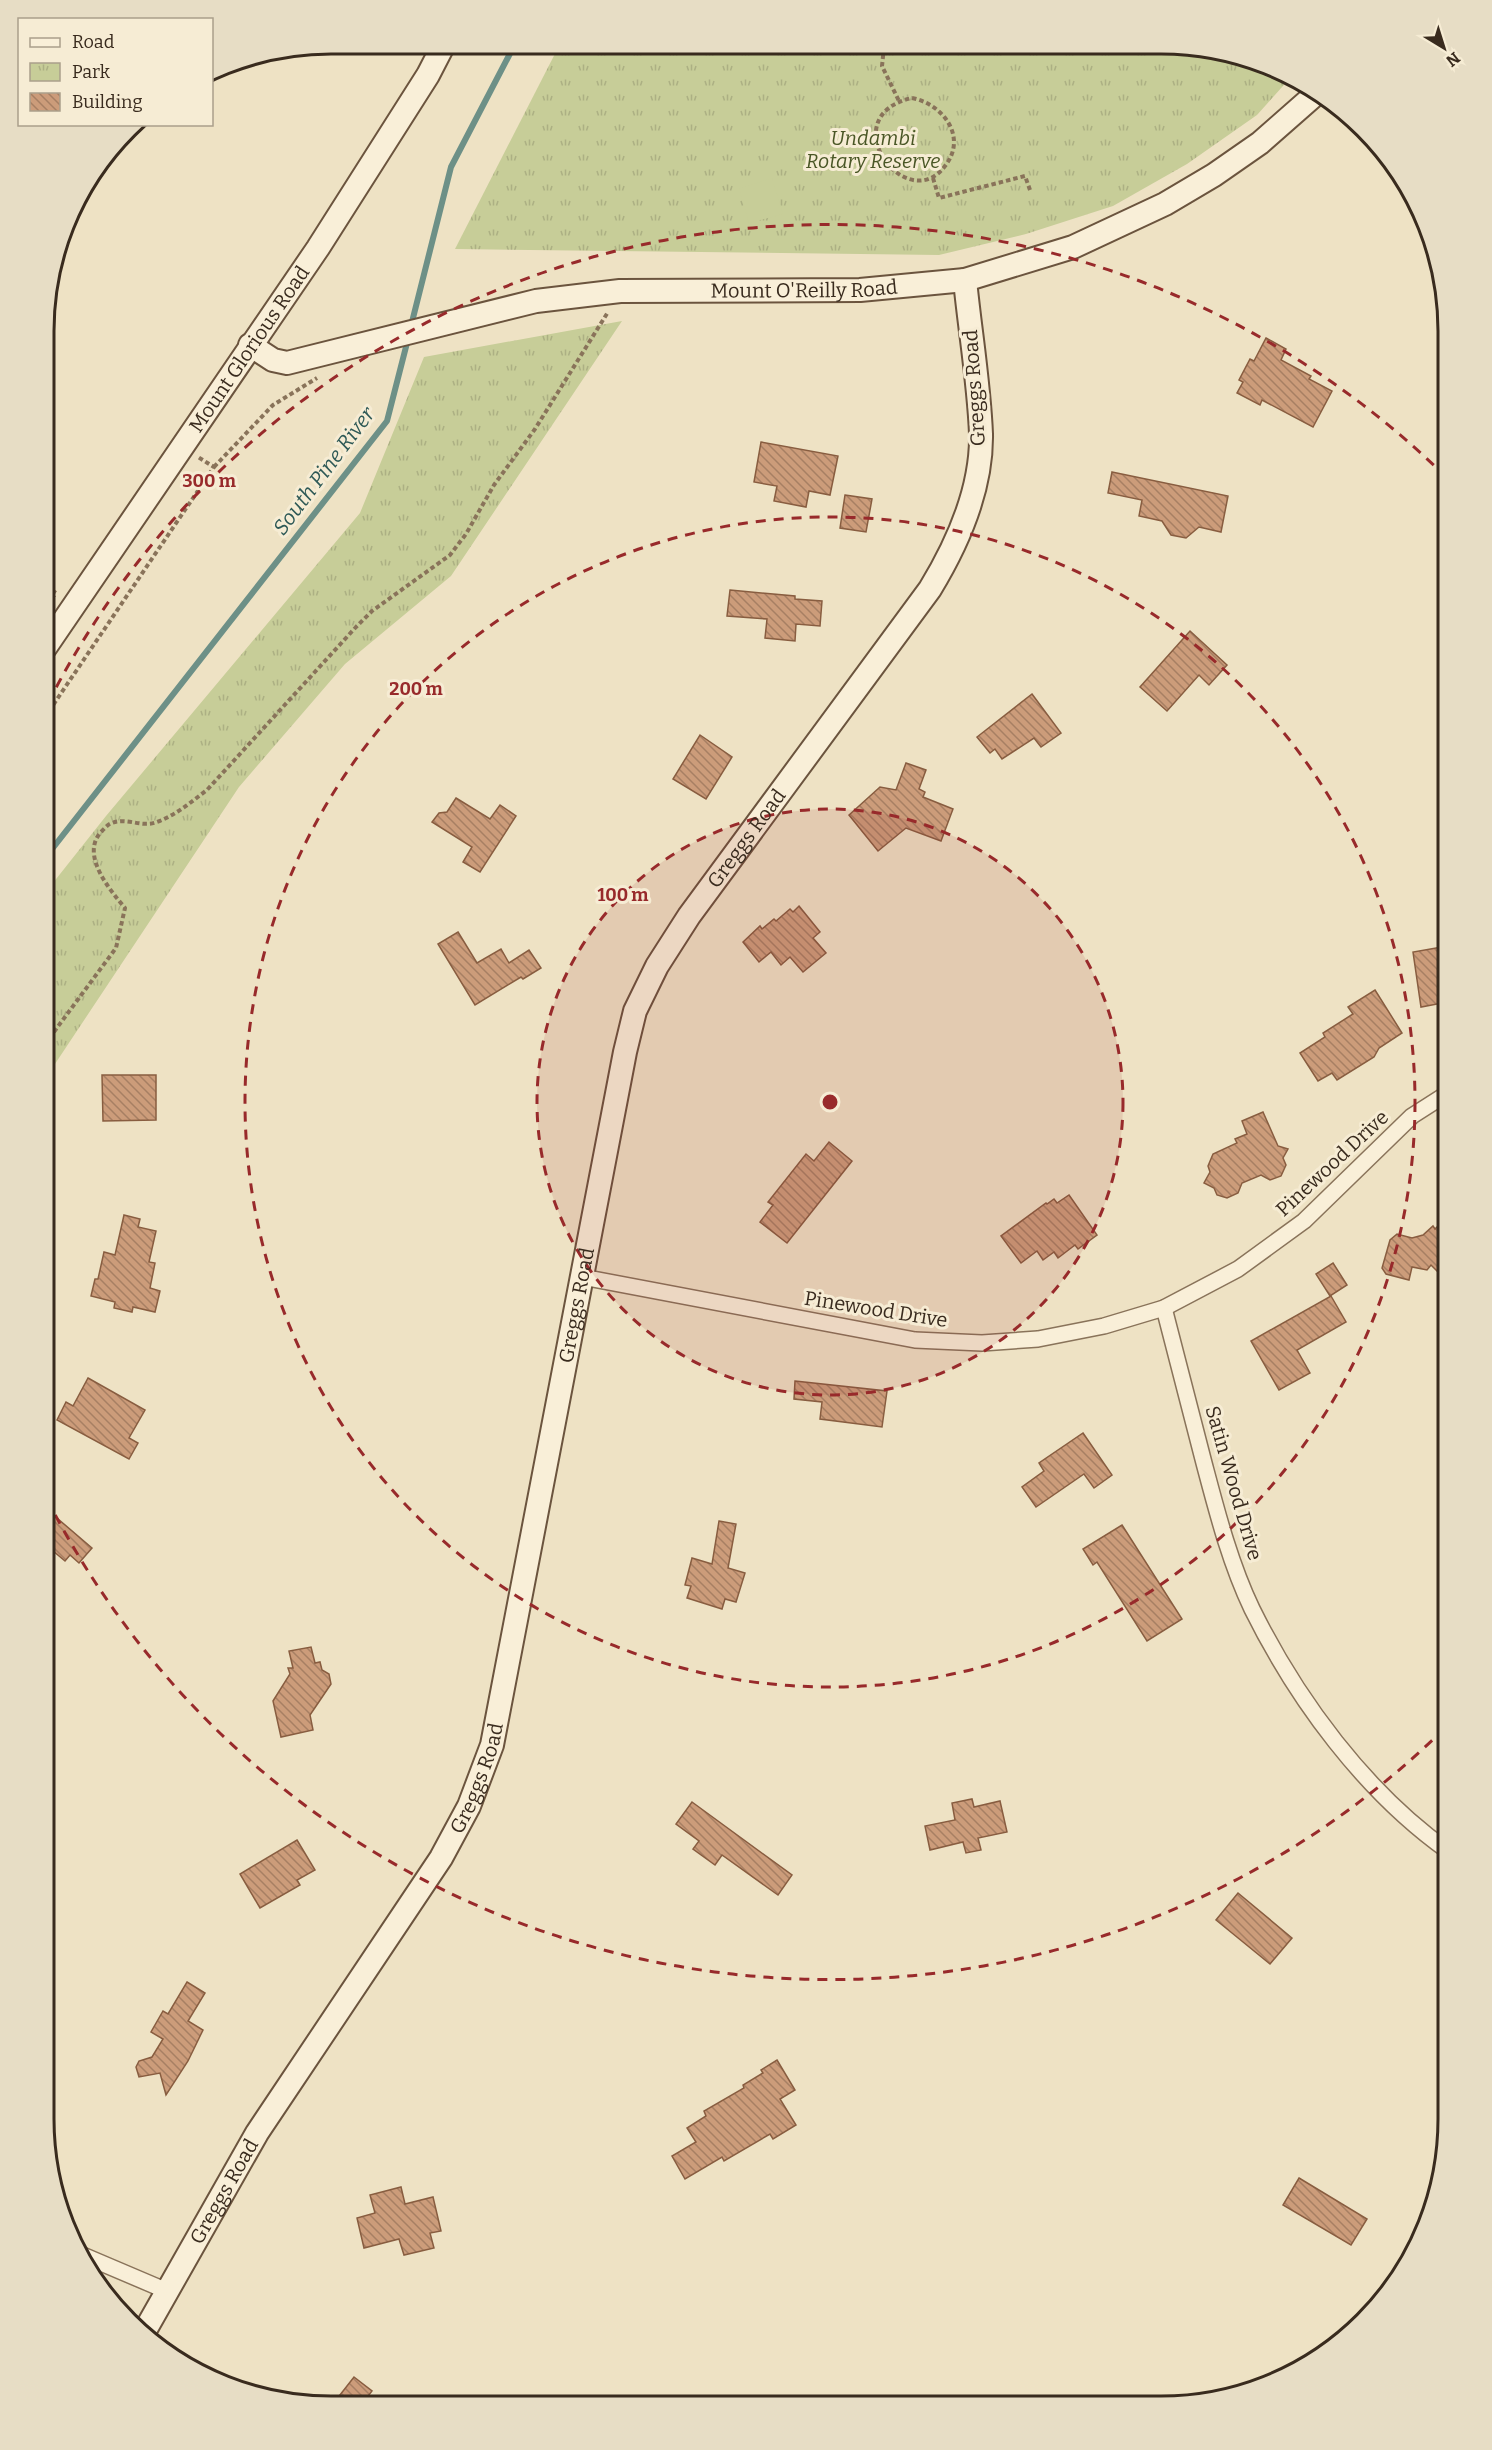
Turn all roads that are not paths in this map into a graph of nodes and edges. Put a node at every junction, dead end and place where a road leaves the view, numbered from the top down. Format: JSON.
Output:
{"nodes":[{"id":1,"x":439,"y":54,"type":"edge"},
{"id":2,"x":1311,"y":98,"type":"edge"},
{"id":3,"x":965,"y":280,"type":"junction"},
{"id":4,"x":250,"y":345,"type":"junction"},
{"id":5,"x":54,"y":635,"type":"edge"},
{"id":6,"x":1438,"y":1099,"type":"edge"},
{"id":7,"x":582,"y":1277,"type":"junction"},
{"id":8,"x":1164,"y":1308,"type":"junction"},
{"id":9,"x":1438,"y":1844,"type":"edge"},
{"id":10,"x":92,"y":2259,"type":"edge"},
{"id":11,"x":167,"y":2291,"type":"junction"},
{"id":12,"x":147,"y":2326,"type":"edge"}],
"edges":[{"from":1,"to":4,"type":"street","name":"Mount Glorious Road"},
{"from":2,"to":3,"type":"street","name":"Mount O'Reilly Road"},
{"from":3,"to":4,"type":"street","name":"Mount O'Reilly Road"},
{"from":3,"to":7,"type":"street","name":"Greggs Road"},
{"from":4,"to":5,"type":"street","name":"Mount Glorious Road"},
{"from":6,"to":8,"type":"street","name":"Pinewood Drive"},
{"from":7,"to":8,"type":"street","name":"Pinewood Drive"},
{"from":7,"to":11,"type":"street","name":"Greggs Road"},
{"from":8,"to":9,"type":"street","name":"Satin Wood Drive"},
{"from":10,"to":11,"type":"street"},
{"from":11,"to":12,"type":"street","name":"Greggs Road"}]}
